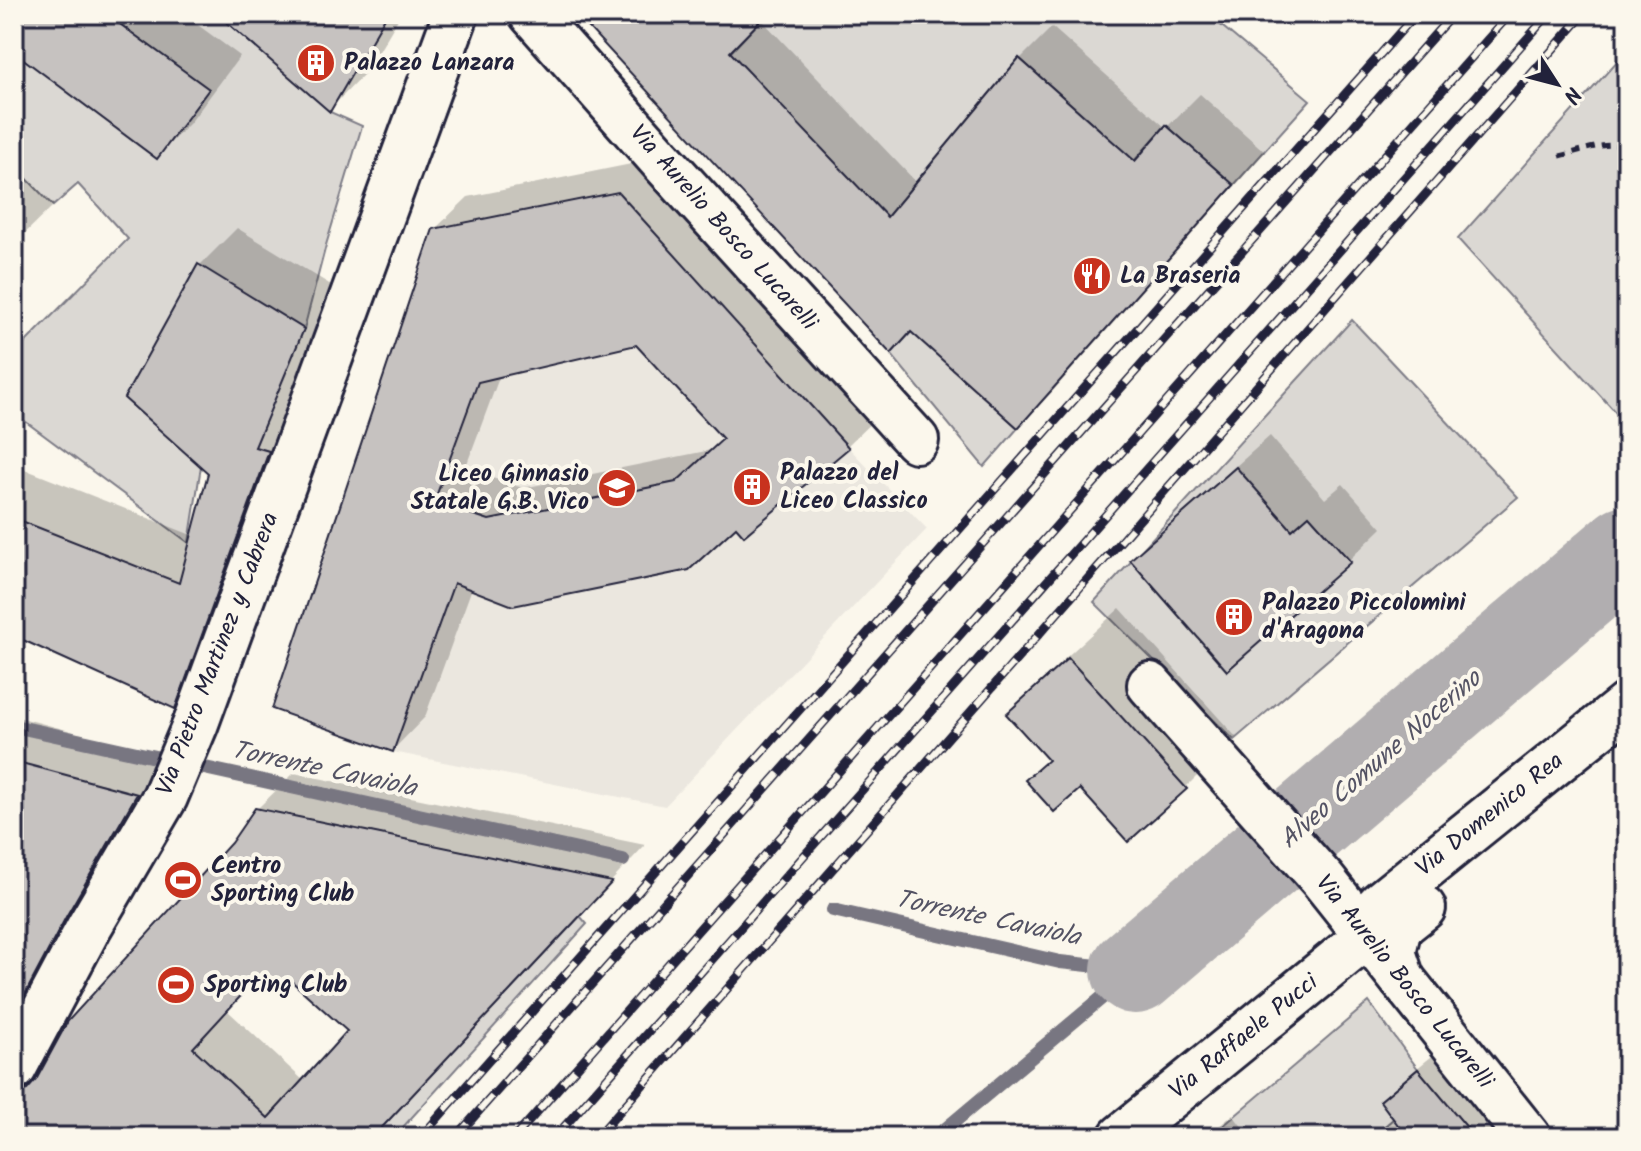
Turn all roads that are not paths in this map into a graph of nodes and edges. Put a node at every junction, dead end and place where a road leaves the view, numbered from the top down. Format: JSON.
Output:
{"nodes":[{"id":1,"x":456,"y":14,"type":"edge"},
{"id":2,"x":532,"y":14,"type":"edge"},
{"id":3,"x":916,"y":440,"type":"dead end"},
{"id":4,"x":1150,"y":685,"type":"dead end"},
{"id":5,"x":1627,"y":705,"type":"edge"},
{"id":6,"x":1627,"y":742,"type":"edge"},
{"id":7,"x":1367,"y":936,"type":"junction"},
{"id":8,"x":1402,"y":979,"type":"junction"},
{"id":9,"x":14,"y":1068,"type":"edge"},
{"id":10,"x":1121,"y":1137,"type":"edge"},
{"id":11,"x":1528,"y":1137,"type":"edge"}],
"edges":[{"from":1,"to":9,"type":"street","name":"Via Pietro Martinez y Cabrera"},
{"from":2,"to":3,"type":"street","name":"Via Aurelio Bosco Lucarelli"},
{"from":4,"to":7,"type":"street","name":"Via Aurelio Bosco Lucarelli"},
{"from":5,"to":7,"type":"street","name":"Via Domenico Rea"},
{"from":6,"to":8,"type":"street","name":"Via Domenico Rea"},
{"from":7,"to":8,"type":"street","name":"Via Aurelio Bosco Lucarelli"},
{"from":7,"to":10,"type":"street","name":"Via Raffaele Pucci"},
{"from":8,"to":11,"type":"street","name":"Via Aurelio Bosco Lucarelli"}]}
